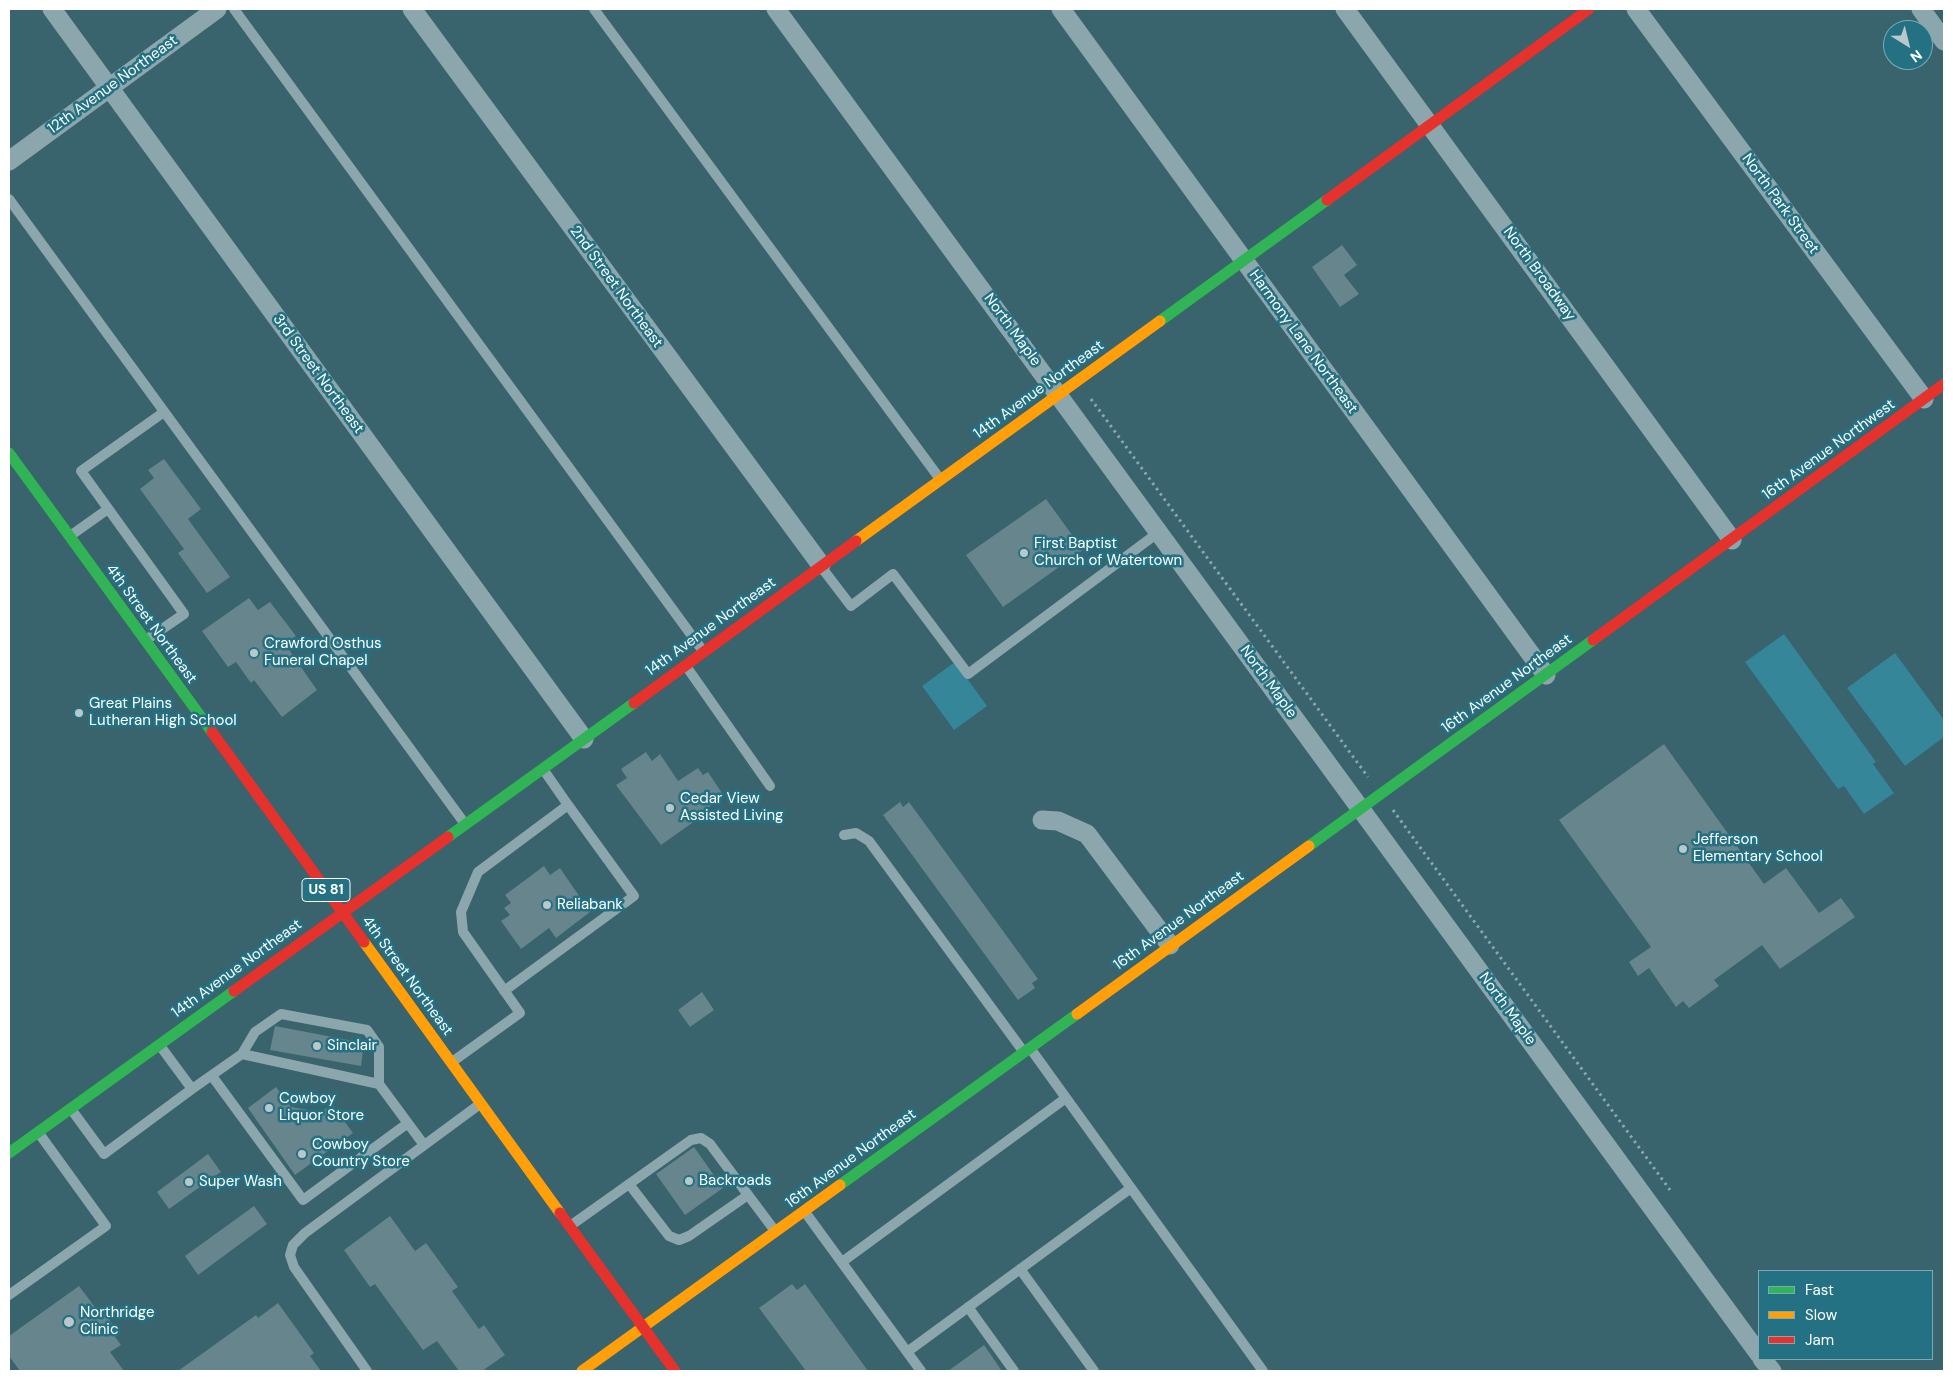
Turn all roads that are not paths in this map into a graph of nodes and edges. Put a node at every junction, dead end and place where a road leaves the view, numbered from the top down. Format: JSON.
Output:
{"nodes":[{"id":1,"x":52,"y":9,"type":"edge"},
{"id":2,"x":217,"y":9,"type":"edge"},
{"id":3,"x":234,"y":9,"type":"edge"},
{"id":4,"x":412,"y":9,"type":"edge"},
{"id":5,"x":594,"y":9,"type":"edge"},
{"id":6,"x":776,"y":9,"type":"edge"},
{"id":7,"x":1061,"y":9,"type":"edge"},
{"id":8,"x":1345,"y":9,"type":"edge"},
{"id":9,"x":1589,"y":9,"type":"edge"},
{"id":10,"x":1636,"y":9,"type":"edge"},
{"id":11,"x":1920,"y":9,"type":"edge"},
{"id":12,"x":1944,"y":41,"type":"edge"},
{"id":13,"x":109,"y":87,"type":"junction"},
{"id":14,"x":1430,"y":124,"type":"junction"},
{"id":15,"x":9,"y":161,"type":"edge"},
{"id":16,"x":9,"y":199,"type":"edge"},
{"id":17,"x":1243,"y":260,"type":"junction"},
{"id":18,"x":1944,"y":384,"type":"edge"},
{"id":19,"x":1059,"y":395,"type":"junction"},
{"id":20,"x":1924,"y":399,"type":"junction"},
{"id":21,"x":164,"y":412,"type":"junction"},
{"id":22,"x":9,"y":453,"type":"edge"},
{"id":23,"x":940,"y":480,"type":"junction"},
{"id":24,"x":108,"y":509,"type":"junction"},
{"id":25,"x":1159,"y":532,"type":"junction"},
{"id":26,"x":69,"y":536,"type":"junction"},
{"id":27,"x":1732,"y":540,"type":"junction"},
{"id":28,"x":820,"y":565,"type":"junction"},
{"id":29,"x":145,"y":641,"type":"junction"},
{"id":30,"x":703,"y":651,"type":"junction"},
{"id":31,"x":685,"y":664,"type":"junction"},
{"id":32,"x":1546,"y":675,"type":"junction"},
{"id":33,"x":584,"y":739,"type":"junction"},
{"id":34,"x":542,"y":768,"type":"junction"},
{"id":35,"x":770,"y":786,"type":"dead end"},
{"id":36,"x":568,"y":805,"type":"junction"},
{"id":37,"x":1361,"y":809,"type":"junction"},
{"id":38,"x":1042,"y":820,"type":"dead end"},
{"id":39,"x":465,"y":824,"type":"junction"},
{"id":40,"x":844,"y":835,"type":"dead end"},
{"id":41,"x":342,"y":912,"type":"junction"},
{"id":42,"x":1170,"y":945,"type":"junction"},
{"id":43,"x":504,"y":990,"type":"junction"},
{"id":44,"x":159,"y":1044,"type":"junction"},
{"id":45,"x":1026,"y":1049,"type":"junction"},
{"id":46,"x":242,"y":1054,"type":"junction"},
{"id":47,"x":451,"y":1063,"type":"junction"},
{"id":48,"x":212,"y":1076,"type":"junction"},
{"id":49,"x":378,"y":1084,"type":"junction"},
{"id":50,"x":192,"y":1089,"type":"junction"},
{"id":51,"x":1066,"y":1098,"type":"junction"},
{"id":52,"x":480,"y":1103,"type":"junction"},
{"id":53,"x":71,"y":1108,"type":"junction"},
{"id":54,"x":408,"y":1123,"type":"junction"},
{"id":55,"x":38,"y":1132,"type":"junction"},
{"id":56,"x":424,"y":1145,"type":"junction"},
{"id":57,"x":9,"y":1153,"type":"edge"},
{"id":58,"x":629,"y":1184,"type":"junction"},
{"id":59,"x":1131,"y":1188,"type":"junction"},
{"id":60,"x":748,"y":1195,"type":"junction"},
{"id":61,"x":804,"y":1211,"type":"junction"},
{"id":62,"x":570,"y":1226,"type":"junction"},
{"id":63,"x":775,"y":1232,"type":"junction"},
{"id":64,"x":842,"y":1262,"type":"junction"},
{"id":65,"x":1020,"y":1269,"type":"junction"},
{"id":66,"x":9,"y":1295,"type":"edge"},
{"id":67,"x":968,"y":1307,"type":"junction"},
{"id":68,"x":643,"y":1327,"type":"junction"},
{"id":69,"x":907,"y":1352,"type":"junction"},
{"id":70,"x":1758,"y":1353,"type":"edge"},
{"id":71,"x":1763,"y":1360,"type":"edge"},
{"id":72,"x":368,"y":1371,"type":"edge"},
{"id":73,"x":582,"y":1371,"type":"edge"},
{"id":74,"x":675,"y":1371,"type":"edge"},
{"id":75,"x":921,"y":1371,"type":"edge"},
{"id":76,"x":1014,"y":1371,"type":"edge"},
{"id":77,"x":1094,"y":1371,"type":"edge"},
{"id":78,"x":1263,"y":1371,"type":"edge"},
{"id":79,"x":1772,"y":1371,"type":"edge"}],
"edges":[{"from":1,"to":13,"type":"street","name":"3rd Street Northeast"},
{"from":2,"to":13,"type":"street","name":"12th Avenue Northeast"},
{"from":3,"to":30,"type":"lane"},
{"from":4,"to":28,"type":"street","name":"2nd Street Northeast"},
{"from":5,"to":23,"type":"lane"},
{"from":6,"to":19,"type":"street","name":"North Maple"},
{"from":7,"to":17,"type":"street","name":"Harmony Lane Northeast"},
{"from":8,"to":14,"type":"street","name":"North Broadway"},
{"from":9,"to":14,"type":"main road","name":"14th Avenue Northeast"},
{"from":10,"to":20,"type":"street","name":"North Park Street"},
{"from":11,"to":12,"type":"street"},
{"from":13,"to":15,"type":"street","name":"12th Avenue Northeast"},
{"from":13,"to":33,"type":"street","name":"3rd Street Northeast"},
{"from":14,"to":17,"type":"main road","name":"14th Avenue Northeast"},
{"from":14,"to":27,"type":"street","name":"North Broadway"},
{"from":16,"to":21,"type":"lane"},
{"from":17,"to":19,"type":"main road","name":"14th Avenue Northeast"},
{"from":17,"to":32,"type":"street","name":"Harmony Lane Northeast"},
{"from":18,"to":20,"type":"main road","name":"16th Avenue Northwest"},
{"from":19,"to":23,"type":"main road","name":"14th Avenue Northeast"},
{"from":19,"to":25,"type":"street","name":"North Maple"},
{"from":20,"to":27,"type":"main road","name":"16th Avenue Northwest"},
{"from":21,"to":24,"type":"lane"},
{"from":21,"to":39,"type":"lane"},
{"from":22,"to":26,"type":"main road","name":"4th Street Northeast","number":"US 81"},
{"from":23,"to":28,"type":"main road","name":"14th Avenue Northeast"},
{"from":24,"to":26,"type":"lane"},
{"from":24,"to":29,"type":"lane"},
{"from":25,"to":28,"type":"lane"},
{"from":25,"to":37,"type":"street","name":"North Maple"},
{"from":26,"to":29,"type":"main road","name":"4th Street Northeast","number":"US 81"},
{"from":27,"to":32,"type":"main road","name":"16th Avenue Northeast"},
{"from":28,"to":30,"type":"main road","name":"14th Avenue Northeast"},
{"from":29,"to":41,"type":"main road","name":"4th Street Northeast","number":"US 81"},
{"from":30,"to":31,"type":"main road","name":"14th Avenue Northeast"},
{"from":31,"to":33,"type":"main road","name":"14th Avenue Northeast"},
{"from":31,"to":35,"type":"lane"},
{"from":32,"to":37,"type":"main road","name":"16th Avenue Northeast"},
{"from":33,"to":34,"type":"main road","name":"14th Avenue Northeast"},
{"from":34,"to":36,"type":"lane"},
{"from":34,"to":39,"type":"main road","name":"14th Avenue Northeast"},
{"from":36,"to":43,"type":"lane"},
{"from":36,"to":43,"type":"lane"},
{"from":37,"to":42,"type":"main road","name":"16th Avenue Northeast"},
{"from":37,"to":70,"type":"street","name":"North Maple"},
{"from":38,"to":42,"type":"street"},
{"from":39,"to":41,"type":"main road","name":"14th Avenue Northeast"},
{"from":40,"to":45,"type":"lane"},
{"from":41,"to":44,"type":"main road","name":"14th Avenue Northeast"},
{"from":41,"to":47,"type":"main road","name":"4th Street Northeast","number":"US 81"},
{"from":42,"to":45,"type":"main road","name":"16th Avenue Northeast"},
{"from":43,"to":47,"type":"lane"},
{"from":44,"to":50,"type":"lane"},
{"from":44,"to":53,"type":"main road","name":"14th Avenue Northeast"},
{"from":45,"to":51,"type":"lane"},
{"from":45,"to":61,"type":"main road","name":"16th Avenue Northeast"},
{"from":46,"to":48,"type":"lane"},
{"from":46,"to":49,"type":"lane"},
{"from":46,"to":49,"type":"lane"},
{"from":47,"to":52,"type":"main road","name":"4th Street Northeast","number":"US 81"},
{"from":48,"to":50,"type":"lane"},
{"from":48,"to":54,"type":"lane"},
{"from":49,"to":54,"type":"lane"},
{"from":50,"to":53,"type":"lane"},
{"from":51,"to":59,"type":"lane"},
{"from":51,"to":64,"type":"lane"},
{"from":52,"to":56,"type":"lane"},
{"from":52,"to":62,"type":"main road","name":"4th Street Northeast","number":"US 81"},
{"from":53,"to":55,"type":"main road","name":"14th Avenue Northeast"},
{"from":54,"to":56,"type":"lane"},
{"from":55,"to":57,"type":"main road","name":"14th Avenue Northeast"},
{"from":55,"to":66,"type":"lane"},
{"from":56,"to":72,"type":"lane"},
{"from":58,"to":60,"type":"lane"},
{"from":58,"to":60,"type":"lane"},
{"from":58,"to":62,"type":"lane"},
{"from":59,"to":65,"type":"lane"},
{"from":59,"to":78,"type":"lane"},
{"from":60,"to":63,"type":"lane"},
{"from":61,"to":63,"type":"main road","name":"16th Avenue Northeast"},
{"from":61,"to":64,"type":"lane"},
{"from":62,"to":68,"type":"main road","name":"4th Street Northeast","number":"US 81"},
{"from":63,"to":68,"type":"main road","name":"16th Avenue Northeast"},
{"from":64,"to":69,"type":"lane"},
{"from":65,"to":67,"type":"lane"},
{"from":65,"to":77,"type":"lane"},
{"from":67,"to":69,"type":"lane"},
{"from":67,"to":76,"type":"lane"},
{"from":68,"to":73,"type":"main road","name":"16th Avenue Northeast"},
{"from":68,"to":74,"type":"main road","name":"4th Street Northeast","number":"US 81"},
{"from":69,"to":75,"type":"lane"},
{"from":71,"to":79,"type":"street"}]}
